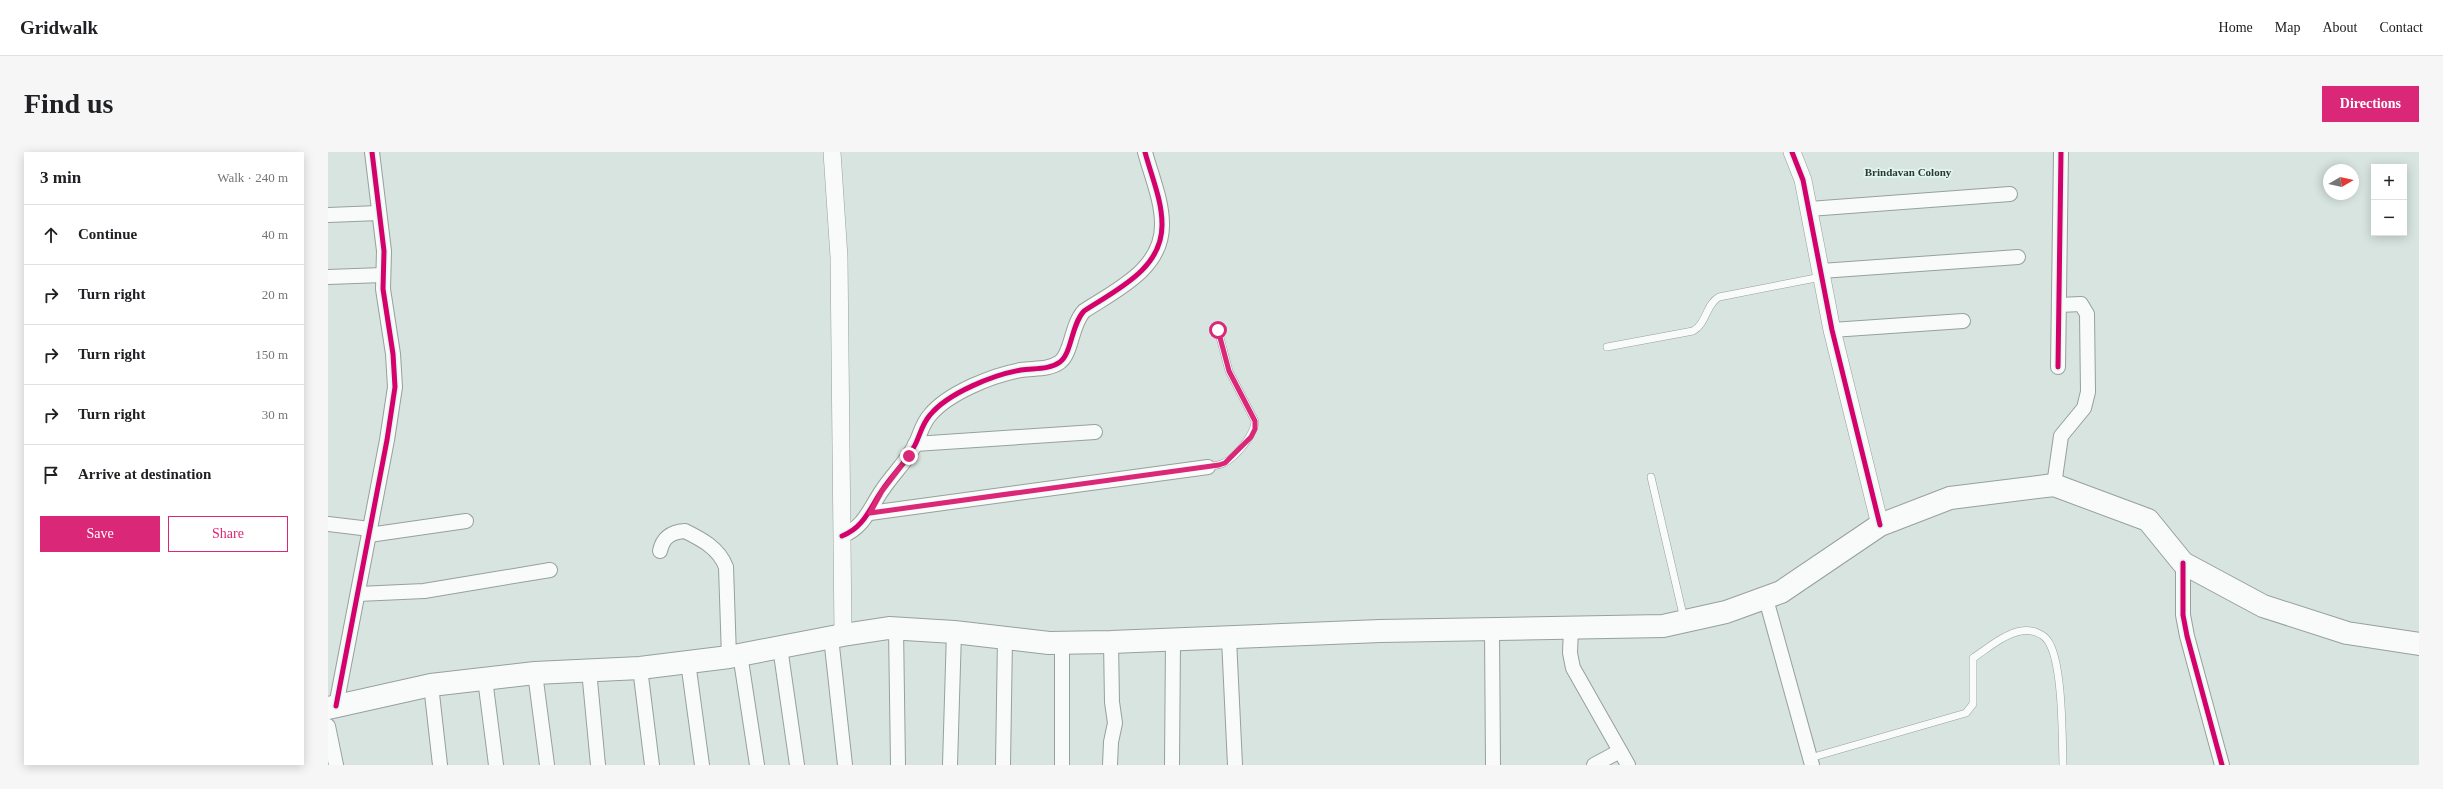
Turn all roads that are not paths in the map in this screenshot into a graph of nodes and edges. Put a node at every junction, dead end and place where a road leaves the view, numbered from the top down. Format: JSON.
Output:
{"nodes":[{"id":1,"x":372,"y":152,"type":"edge"},
{"id":2,"x":832,"y":152,"type":"edge"},
{"id":3,"x":1145,"y":152,"type":"edge"},
{"id":4,"x":1792,"y":152,"type":"edge"},
{"id":5,"x":2061,"y":152,"type":"edge"},
{"id":6,"x":2010,"y":194,"type":"dead end"},
{"id":7,"x":1809,"y":209,"type":"junction"},
{"id":8,"x":379,"y":213,"type":"junction"},
{"id":9,"x":328,"y":215,"type":"edge"},
{"id":10,"x":2018,"y":257,"type":"dead end"},
{"id":11,"x":1821,"y":274,"type":"junction"},
{"id":12,"x":383,"y":275,"type":"junction"},
{"id":13,"x":328,"y":277,"type":"edge"},
{"id":14,"x":2059,"y":305,"type":"junction"},
{"id":15,"x":1963,"y":322,"type":"dead end"},
{"id":16,"x":1218,"y":330,"type":"dead end"},
{"id":17,"x":1832,"y":330,"type":"junction"},
{"id":18,"x":1607,"y":347,"type":"dead end"},
{"id":19,"x":2058,"y":367,"type":"dead end"},
{"id":20,"x":1095,"y":432,"type":"dead end"},
{"id":21,"x":916,"y":444,"type":"junction"},
{"id":22,"x":1208,"y":467,"type":"joint"},
{"id":23,"x":1651,"y":477,"type":"dead end"},
{"id":24,"x":2054,"y":485,"type":"junction"},
{"id":25,"x":870,"y":513,"type":"junction"},
{"id":26,"x":466,"y":522,"type":"dead end"},
{"id":27,"x":328,"y":524,"type":"edge"},
{"id":28,"x":1880,"y":525,"type":"junction"},
{"id":29,"x":370,"y":532,"type":"junction"},
{"id":30,"x":842,"y":536,"type":"junction"},
{"id":31,"x":660,"y":551,"type":"dead end"},
{"id":32,"x":2183,"y":563,"type":"junction"},
{"id":33,"x":550,"y":570,"type":"dead end"},
{"id":34,"x":358,"y":594,"type":"junction"},
{"id":35,"x":1766,"y":599,"type":"junction"},
{"id":36,"x":1685,"y":621,"type":"junction"},
{"id":37,"x":896,"y":628,"type":"junction"},
{"id":38,"x":1571,"y":628,"type":"junction"},
{"id":39,"x":1492,"y":630,"type":"junction"},
{"id":40,"x":954,"y":632,"type":"junction"},
{"id":41,"x":837,"y":636,"type":"junction"},
{"id":42,"x":1005,"y":638,"type":"junction"},
{"id":43,"x":1229,"y":639,"type":"junction"},
{"id":44,"x":1173,"y":641,"type":"junction"},
{"id":45,"x":1111,"y":642,"type":"junction"},
{"id":46,"x":1062,"y":643,"type":"junction"},
{"id":47,"x":2419,"y":644,"type":"edge"},
{"id":48,"x":780,"y":647,"type":"junction"},
{"id":49,"x":735,"y":655,"type":"junction"},
{"id":50,"x":688,"y":662,"type":"junction"},
{"id":51,"x":640,"y":668,"type":"junction"},
{"id":52,"x":589,"y":670,"type":"junction"},
{"id":53,"x":535,"y":673,"type":"junction"},
{"id":54,"x":485,"y":679,"type":"junction"},
{"id":55,"x":431,"y":686,"type":"junction"},
{"id":56,"x":332,"y":707,"type":"edge"},
{"id":57,"x":328,"y":726,"type":"edge"},
{"id":58,"x":1620,"y":751,"type":"junction"},
{"id":59,"x":1811,"y":762,"type":"edge"},
{"id":60,"x":336,"y":765,"type":"edge"},
{"id":61,"x":440,"y":765,"type":"edge"},
{"id":62,"x":496,"y":765,"type":"edge"},
{"id":63,"x":546,"y":765,"type":"edge"},
{"id":64,"x":598,"y":765,"type":"edge"},
{"id":65,"x":652,"y":765,"type":"edge"},
{"id":66,"x":702,"y":765,"type":"edge"},
{"id":67,"x":758,"y":765,"type":"edge"},
{"id":68,"x":797,"y":765,"type":"edge"},
{"id":69,"x":845,"y":765,"type":"edge"},
{"id":70,"x":898,"y":765,"type":"edge"},
{"id":71,"x":950,"y":765,"type":"edge"},
{"id":72,"x":1003,"y":765,"type":"edge"},
{"id":73,"x":1062,"y":765,"type":"edge"},
{"id":74,"x":1110,"y":765,"type":"edge"},
{"id":75,"x":1172,"y":765,"type":"edge"},
{"id":76,"x":1235,"y":765,"type":"edge"},
{"id":77,"x":1493,"y":765,"type":"edge"},
{"id":78,"x":1594,"y":765,"type":"edge"},
{"id":79,"x":1628,"y":765,"type":"edge"},
{"id":80,"x":2064,"y":765,"type":"edge"},
{"id":81,"x":2222,"y":765,"type":"edge"}],
"edges":[{"from":1,"to":8,"type":"street"},
{"from":2,"to":30,"type":"street"},
{"from":3,"to":21,"type":"street"},
{"from":4,"to":7,"type":"street"},
{"from":5,"to":14,"type":"street"},
{"from":6,"to":7,"type":"street"},
{"from":7,"to":11,"type":"street"},
{"from":8,"to":9,"type":"street"},
{"from":8,"to":12,"type":"street"},
{"from":10,"to":11,"type":"street"},
{"from":11,"to":17,"type":"street"},
{"from":11,"to":18,"type":"lane"},
{"from":12,"to":13,"type":"street"},
{"from":12,"to":29,"type":"street"},
{"from":14,"to":19,"type":"street"},
{"from":14,"to":24,"type":"street"},
{"from":15,"to":17,"type":"street"},
{"from":16,"to":22,"type":"lane"},
{"from":17,"to":28,"type":"street"},
{"from":20,"to":21,"type":"street"},
{"from":21,"to":25,"type":"street"},
{"from":22,"to":25,"type":"street"},
{"from":23,"to":36,"type":"lane"},
{"from":24,"to":28,"type":"highway"},
{"from":24,"to":32,"type":"highway"},
{"from":25,"to":30,"type":"street"},
{"from":26,"to":29,"type":"street"},
{"from":27,"to":29,"type":"street"},
{"from":28,"to":35,"type":"highway"},
{"from":29,"to":34,"type":"street"},
{"from":30,"to":41,"type":"street"},
{"from":31,"to":49,"type":"street"},
{"from":32,"to":47,"type":"highway"},
{"from":32,"to":81,"type":"street"},
{"from":33,"to":34,"type":"street"},
{"from":34,"to":56,"type":"street"},
{"from":35,"to":36,"type":"highway"},
{"from":35,"to":59,"type":"street"},
{"from":36,"to":38,"type":"highway"},
{"from":37,"to":40,"type":"highway"},
{"from":37,"to":41,"type":"highway"},
{"from":37,"to":70,"type":"street"},
{"from":38,"to":39,"type":"highway"},
{"from":38,"to":58,"type":"street"},
{"from":39,"to":43,"type":"highway"},
{"from":39,"to":77,"type":"street"},
{"from":40,"to":42,"type":"highway"},
{"from":40,"to":71,"type":"street"},
{"from":41,"to":48,"type":"highway"},
{"from":41,"to":69,"type":"street"},
{"from":42,"to":46,"type":"highway"},
{"from":42,"to":72,"type":"street"},
{"from":43,"to":44,"type":"highway"},
{"from":43,"to":76,"type":"street"},
{"from":44,"to":45,"type":"highway"},
{"from":44,"to":75,"type":"street"},
{"from":45,"to":46,"type":"highway"},
{"from":45,"to":74,"type":"street"},
{"from":46,"to":73,"type":"street"},
{"from":48,"to":49,"type":"highway"},
{"from":48,"to":68,"type":"street"},
{"from":49,"to":50,"type":"highway"},
{"from":49,"to":67,"type":"street"},
{"from":50,"to":51,"type":"highway"},
{"from":50,"to":66,"type":"street"},
{"from":51,"to":52,"type":"highway"},
{"from":51,"to":65,"type":"street"},
{"from":52,"to":53,"type":"highway"},
{"from":52,"to":64,"type":"street"},
{"from":53,"to":54,"type":"highway"},
{"from":53,"to":63,"type":"street"},
{"from":54,"to":55,"type":"highway"},
{"from":54,"to":62,"type":"street"},
{"from":55,"to":56,"type":"highway"},
{"from":55,"to":61,"type":"street"},
{"from":57,"to":60,"type":"street"},
{"from":58,"to":78,"type":"street"},
{"from":58,"to":79,"type":"street"},
{"from":59,"to":80,"type":"lane"}]}
